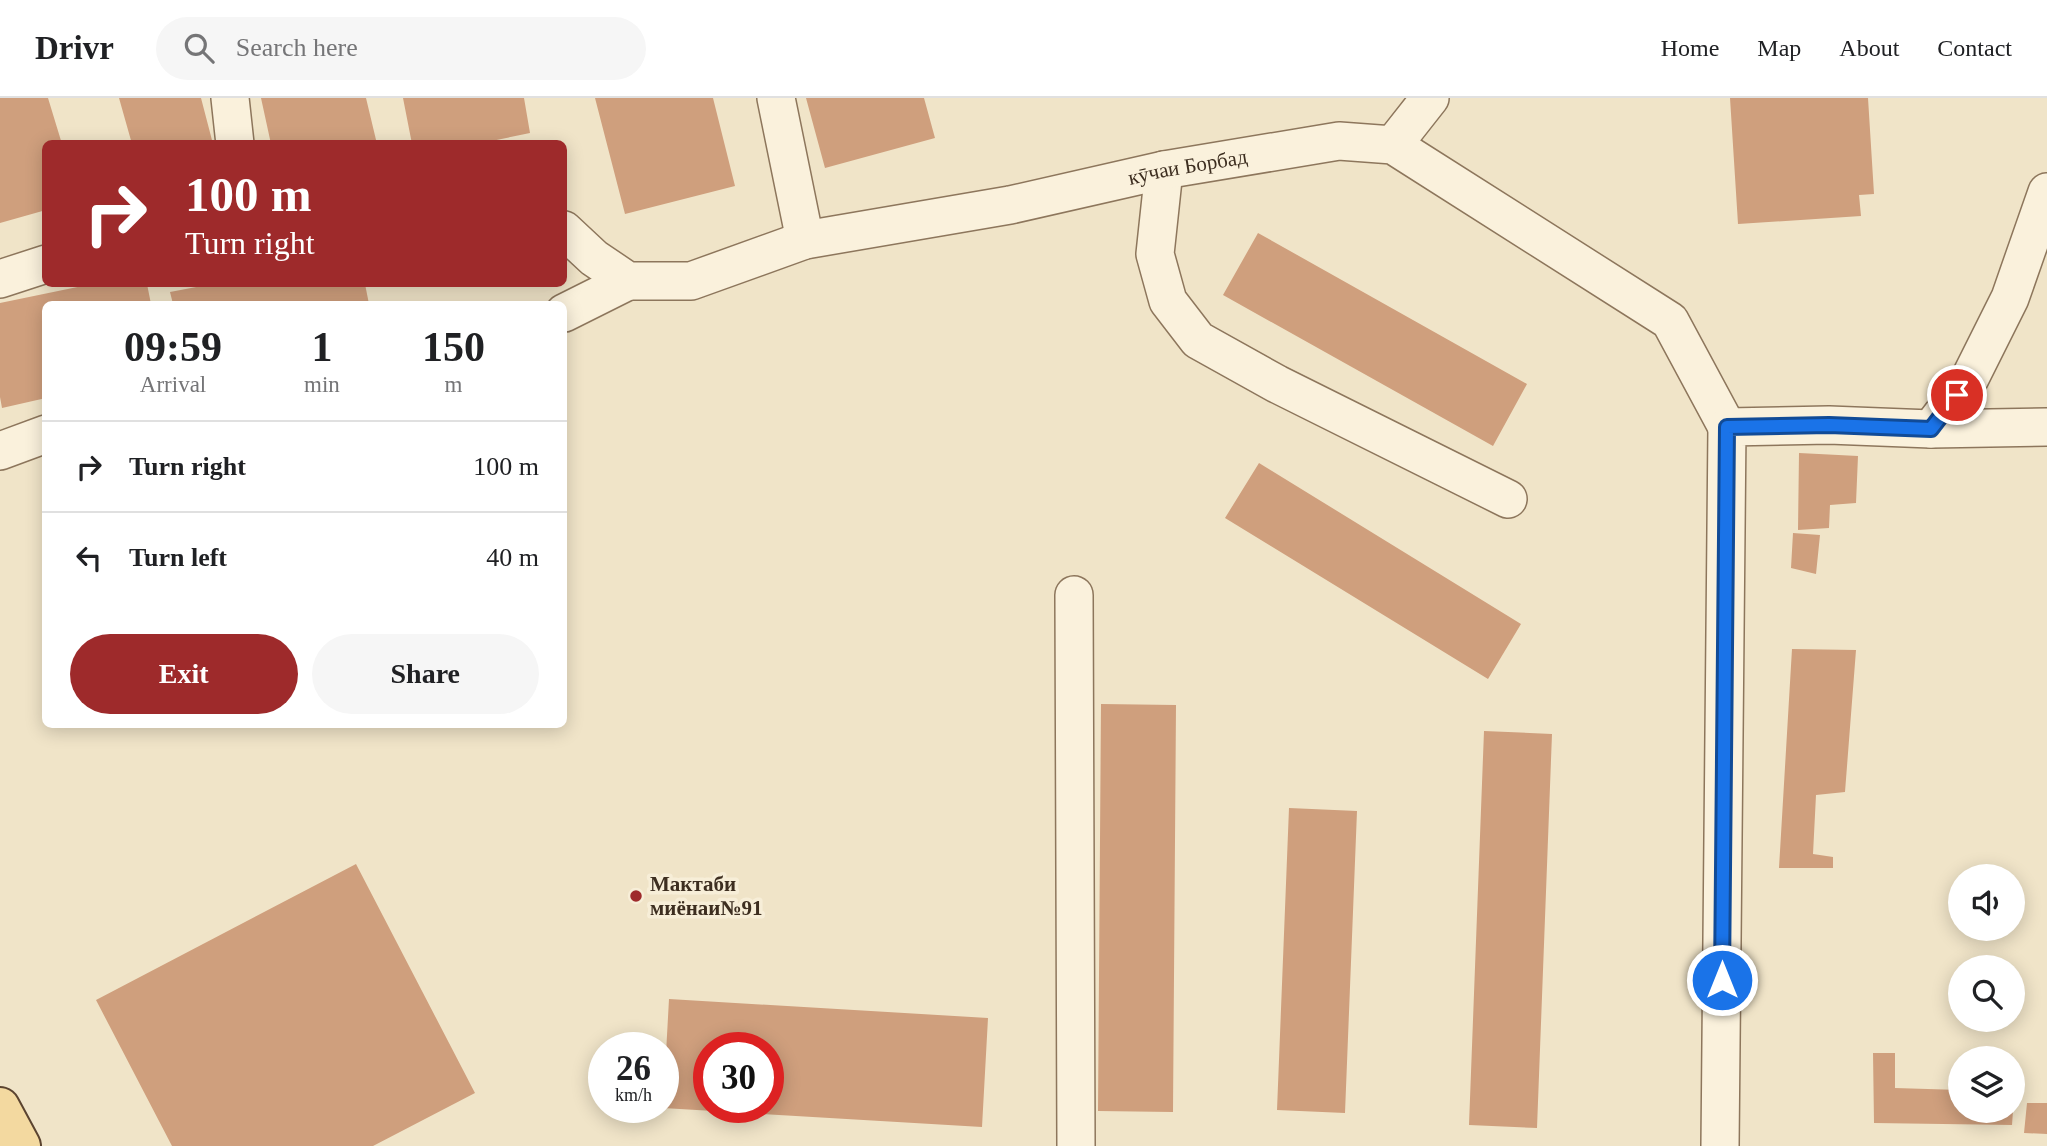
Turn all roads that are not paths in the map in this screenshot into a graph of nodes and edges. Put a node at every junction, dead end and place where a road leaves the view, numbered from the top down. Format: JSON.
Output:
{"nodes":[{"id":1,"x":230,"y":98,"type":"edge"},
{"id":2,"x":776,"y":98,"type":"edge"},
{"id":3,"x":1430,"y":98,"type":"edge"},
{"id":4,"x":235,"y":140,"type":"edge"},
{"id":5,"x":1393,"y":145,"type":"junction"},
{"id":6,"x":1164,"y":170,"type":"junction"},
{"id":7,"x":2047,"y":192,"type":"edge"},
{"id":8,"x":567,"y":233,"type":"edge"},
{"id":9,"x":806,"y":240,"type":"junction"},
{"id":10,"x":42,"y":265,"type":"edge"},
{"id":11,"x":0,"y":279,"type":"edge"},
{"id":12,"x":628,"y":281,"type":"junction"},
{"id":13,"x":567,"y":312,"type":"edge"},
{"id":14,"x":2047,"y":426,"type":"edge"},
{"id":15,"x":1727,"y":427,"type":"junction"},
{"id":16,"x":1931,"y":429,"type":"junction"},
{"id":17,"x":42,"y":435,"type":"edge"},
{"id":18,"x":0,"y":451,"type":"edge"},
{"id":19,"x":1508,"y":499,"type":"dead end"},
{"id":20,"x":1074,"y":596,"type":"dead end"},
{"id":21,"x":0,"y":1108,"type":"edge"},
{"id":22,"x":21,"y":1146,"type":"edge"},
{"id":23,"x":1076,"y":1146,"type":"edge"},
{"id":24,"x":1720,"y":1146,"type":"edge"}],
"edges":[{"from":1,"to":4,"type":"street"},
{"from":2,"to":9,"type":"street"},
{"from":3,"to":5,"type":"street"},
{"from":5,"to":6,"type":"street","name":"кӯчаи Борбад"},
{"from":5,"to":15,"type":"street","name":"кӯчаи Борбад"},
{"from":6,"to":9,"type":"street","name":"кӯчаи Борбад"},
{"from":6,"to":19,"type":"street"},
{"from":7,"to":16,"type":"street"},
{"from":8,"to":12,"type":"street"},
{"from":9,"to":12,"type":"street","name":"кӯчаи Борбад"},
{"from":10,"to":11,"type":"street"},
{"from":12,"to":13,"type":"street"},
{"from":14,"to":16,"type":"street"},
{"from":15,"to":16,"type":"street"},
{"from":15,"to":24,"type":"street"},
{"from":17,"to":18,"type":"street"},
{"from":20,"to":23,"type":"street"},
{"from":21,"to":22,"type":"main road"}]}
